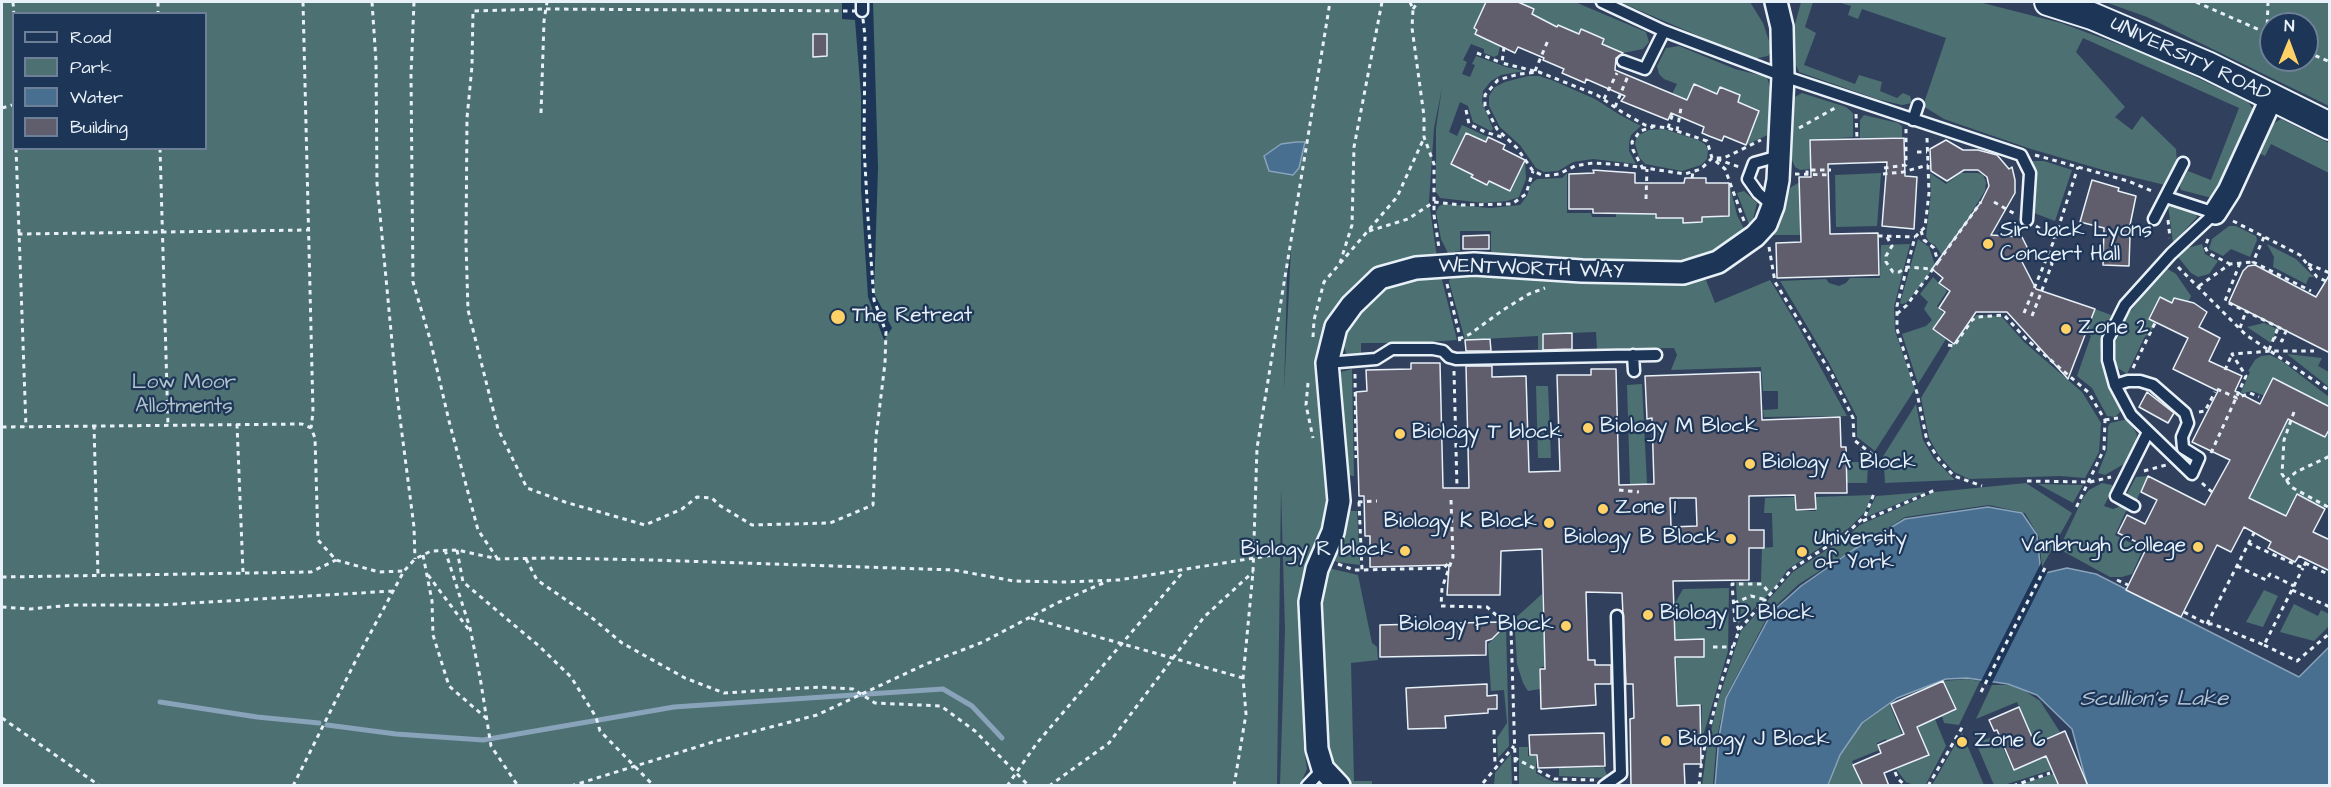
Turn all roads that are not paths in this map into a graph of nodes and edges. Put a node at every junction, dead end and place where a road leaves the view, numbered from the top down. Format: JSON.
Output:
{"nodes":[{"id":1,"x":1602,"y":2,"type":"edge"},
{"id":2,"x":1776,"y":2,"type":"edge"},
{"id":3,"x":2048,"y":2,"type":"edge"},
{"id":4,"x":1664,"y":31,"type":"junction"},
{"id":5,"x":1628,"y":63,"type":"road end"},
{"id":6,"x":1783,"y":76,"type":"junction"},
{"id":7,"x":2272,"y":97,"type":"junction"},
{"id":8,"x":1918,"y":105,"type":"dead end"},
{"id":9,"x":1913,"y":120,"type":"junction"},
{"id":10,"x":2330,"y":126,"type":"edge"},
{"id":11,"x":2183,"y":163,"type":"dead end"},
{"id":12,"x":1779,"y":165,"type":"junction"},
{"id":13,"x":2166,"y":197,"type":"junction"},
{"id":14,"x":1773,"y":206,"type":"junction"},
{"id":15,"x":2154,"y":219,"type":"dead end"},
{"id":16,"x":2027,"y":220,"type":"road end"},
{"id":17,"x":2219,"y":223,"type":"junction"},
{"id":18,"x":1633,"y":355,"type":"junction"},
{"id":19,"x":1656,"y":355,"type":"dead end"},
{"id":20,"x":1327,"y":363,"type":"junction"},
{"id":21,"x":1634,"y":370,"type":"dead end"},
{"id":22,"x":2115,"y":385,"type":"junction"},
{"id":23,"x":2148,"y":432,"type":"junction"},
{"id":24,"x":2134,"y":506,"type":"dead end"},
{"id":25,"x":1617,"y":616,"type":"dead end"},
{"id":26,"x":1323,"y":769,"type":"junction"},
{"id":27,"x":1601,"y":783,"type":"edge"},
{"id":28,"x":1307,"y":786,"type":"edge"},
{"id":29,"x":1339,"y":786,"type":"edge"}],
"edges":[{"from":1,"to":4,"type":"lane"},
{"from":2,"to":6,"type":"street","name":"WENTWORTH WAY"},
{"from":3,"to":7,"type":"street","name":"UNIVERSITY ROAD"},
{"from":4,"to":5,"type":"lane"},
{"from":4,"to":6,"type":"lane"},
{"from":6,"to":9,"type":"lane"},
{"from":6,"to":12,"type":"street","name":"WENTWORTH WAY"},
{"from":7,"to":10,"type":"street","name":"UNIVERSITY ROAD"},
{"from":7,"to":17,"type":"street"},
{"from":8,"to":9,"type":"lane"},
{"from":9,"to":16,"type":"lane"},
{"from":11,"to":13,"type":"lane"},
{"from":12,"to":14,"type":"street","name":"WENTWORTH WAY"},
{"from":12,"to":14,"type":"lane"},
{"from":13,"to":15,"type":"lane"},
{"from":13,"to":17,"type":"lane"},
{"from":14,"to":20,"type":"street","name":"WENTWORTH WAY"},
{"from":17,"to":22,"type":"lane"},
{"from":18,"to":19,"type":"lane"},
{"from":18,"to":20,"type":"lane"},
{"from":18,"to":21,"type":"lane"},
{"from":20,"to":26,"type":"street","name":"WENTWORTH WAY"},
{"from":22,"to":23,"type":"lane"},
{"from":22,"to":23,"type":"lane"},
{"from":23,"to":24,"type":"lane"},
{"from":25,"to":27,"type":"lane"},
{"from":26,"to":28,"type":"lane"},
{"from":26,"to":29,"type":"street"}]}
